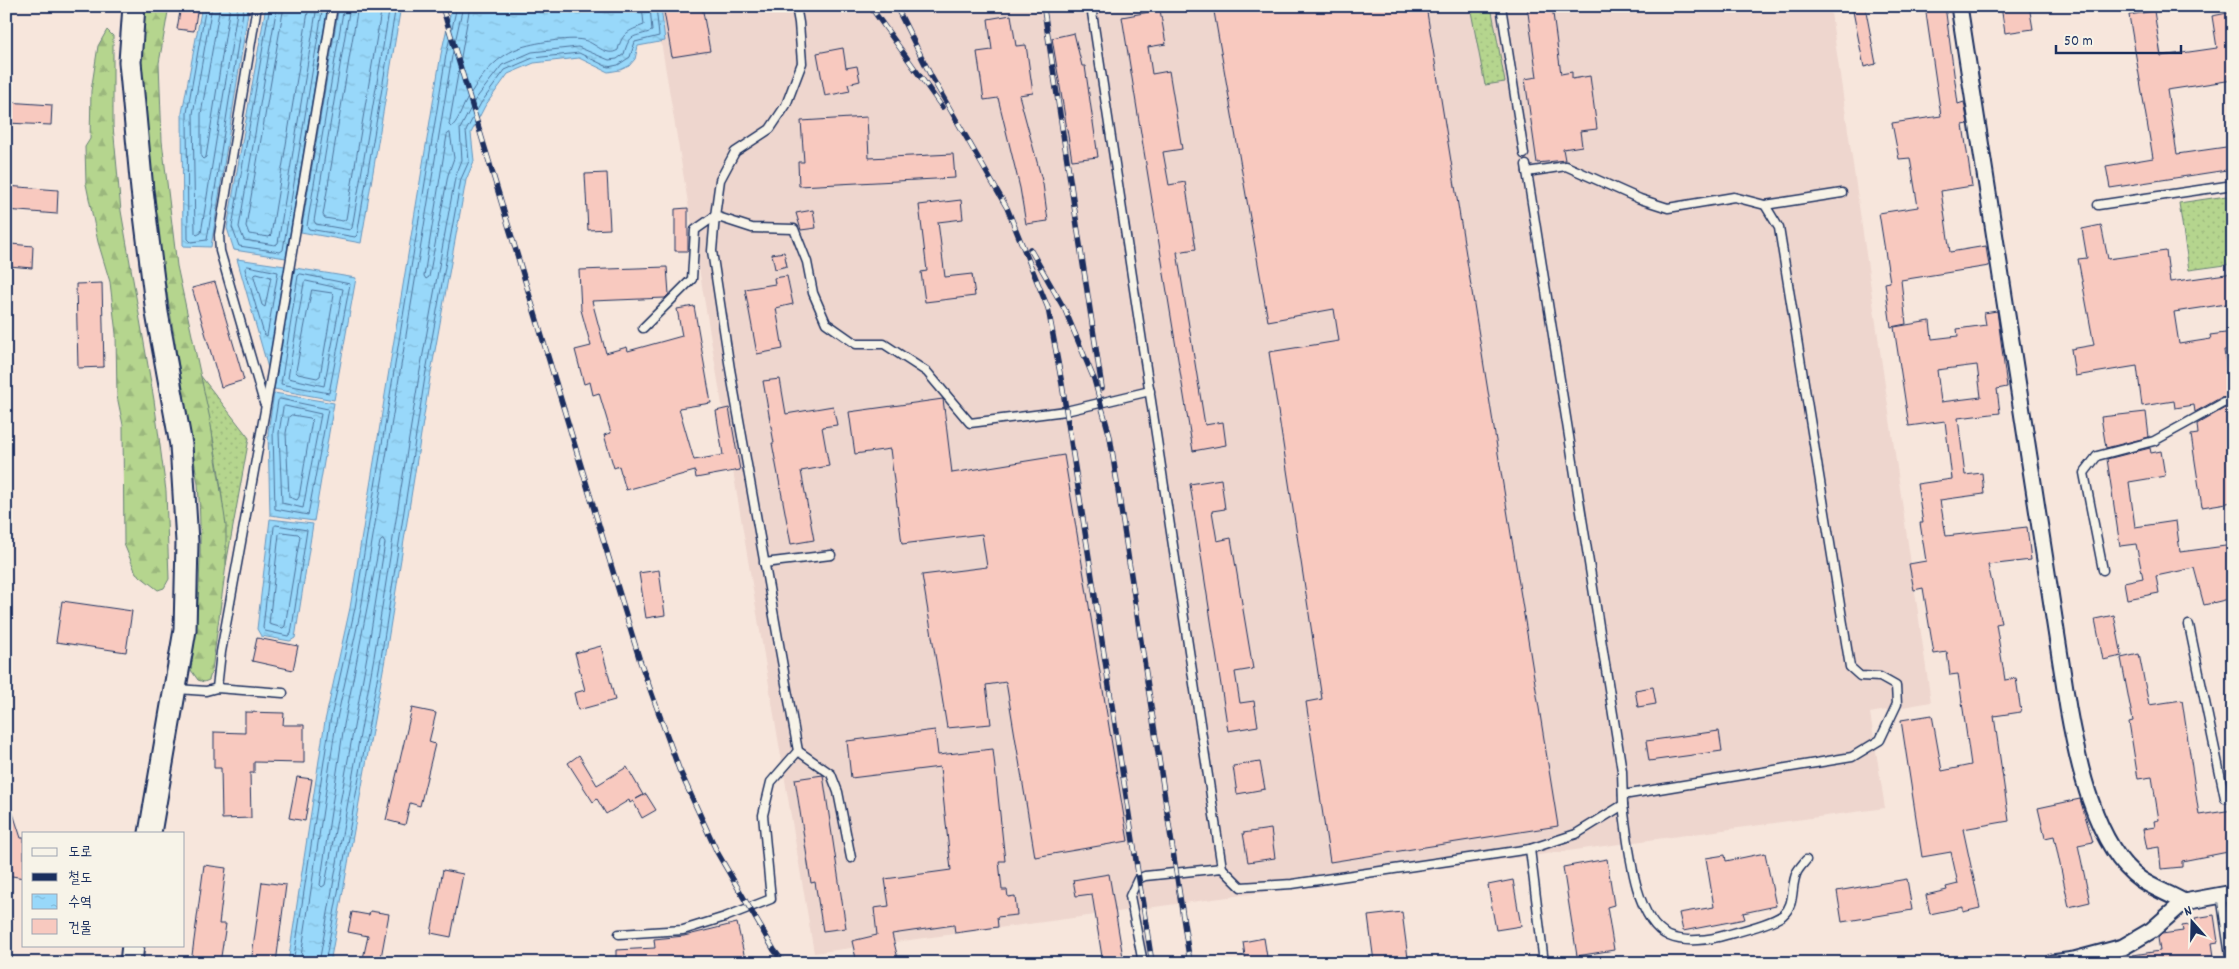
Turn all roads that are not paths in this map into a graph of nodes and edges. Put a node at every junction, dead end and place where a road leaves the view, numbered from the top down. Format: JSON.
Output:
{"nodes":[{"id":1,"x":134,"y":6,"type":"edge"},
{"id":2,"x":257,"y":6,"type":"edge"},
{"id":3,"x":333,"y":6,"type":"edge"},
{"id":4,"x":796,"y":6,"type":"edge"},
{"id":5,"x":1090,"y":6,"type":"edge"},
{"id":6,"x":1501,"y":6,"type":"edge"},
{"id":7,"x":1959,"y":6,"type":"edge"},
{"id":8,"x":1524,"y":154,"type":"dead end"},
{"id":9,"x":2233,"y":185,"type":"edge"},
{"id":10,"x":1842,"y":193,"type":"dead end"},
{"id":11,"x":1765,"y":206,"type":"junction"},
{"id":12,"x":2098,"y":206,"type":"dead end"},
{"id":13,"x":715,"y":216,"type":"junction"},
{"id":14,"x":643,"y":328,"type":"dead end"},
{"id":15,"x":1150,"y":391,"type":"junction"},
{"id":16,"x":2233,"y":402,"type":"edge"},
{"id":17,"x":265,"y":405,"type":"junction"},
{"id":18,"x":831,"y":555,"type":"dead end"},
{"id":19,"x":764,"y":563,"type":"junction"},
{"id":20,"x":2103,"y":570,"type":"dead end"},
{"id":21,"x":2189,"y":625,"type":"dead end"},
{"id":22,"x":217,"y":688,"type":"junction"},
{"id":23,"x":175,"y":689,"type":"junction"},
{"id":24,"x":283,"y":693,"type":"dead end"},
{"id":25,"x":798,"y":751,"type":"junction"},
{"id":26,"x":1623,"y":795,"type":"junction"},
{"id":27,"x":2233,"y":797,"type":"edge"},
{"id":28,"x":1623,"y":805,"type":"junction"},
{"id":29,"x":150,"y":832,"type":"edge"},
{"id":30,"x":1530,"y":849,"type":"junction"},
{"id":31,"x":851,"y":858,"type":"dead end"},
{"id":32,"x":1806,"y":860,"type":"dead end"},
{"id":33,"x":1222,"y":868,"type":"junction"},
{"id":34,"x":2227,"y":894,"type":"edge"},
{"id":35,"x":2184,"y":902,"type":"junction"},
{"id":36,"x":620,"y":934,"type":"dead end"},
{"id":37,"x":133,"y":946,"type":"edge"},
{"id":38,"x":131,"y":963,"type":"edge"},
{"id":39,"x":1142,"y":963,"type":"edge"},
{"id":40,"x":1544,"y":963,"type":"edge"},
{"id":41,"x":2052,"y":963,"type":"edge"},
{"id":42,"x":2230,"y":963,"type":"edge"}],
"edges":[{"from":1,"to":23,"type":"main road"},
{"from":2,"to":17,"type":"lane"},
{"from":3,"to":17,"type":"lane"},
{"from":4,"to":13,"type":"lane"},
{"from":5,"to":15,"type":"lane"},
{"from":6,"to":8,"type":"lane"},
{"from":7,"to":35,"type":"street"},
{"from":9,"to":12,"type":"lane"},
{"from":10,"to":11,"type":"lane"},
{"from":11,"to":26,"type":"lane"},
{"from":11,"to":26,"type":"lane"},
{"from":13,"to":14,"type":"lane"},
{"from":13,"to":15,"type":"lane"},
{"from":13,"to":19,"type":"lane"},
{"from":15,"to":33,"type":"lane"},
{"from":16,"to":20,"type":"lane"},
{"from":17,"to":22,"type":"lane"},
{"from":18,"to":19,"type":"lane"},
{"from":19,"to":25,"type":"lane"},
{"from":21,"to":27,"type":"lane"},
{"from":22,"to":23,"type":"lane"},
{"from":22,"to":24,"type":"lane"},
{"from":23,"to":29,"type":"main road"},
{"from":25,"to":31,"type":"lane"},
{"from":25,"to":36,"type":"lane"},
{"from":26,"to":28,"type":"lane"},
{"from":28,"to":30,"type":"lane"},
{"from":28,"to":32,"type":"lane"},
{"from":30,"to":33,"type":"lane"},
{"from":30,"to":40,"type":"lane"},
{"from":33,"to":39,"type":"lane"},
{"from":34,"to":35,"type":"street"},
{"from":34,"to":42,"type":"lane"},
{"from":35,"to":41,"type":"street"},
{"from":37,"to":38,"type":"main road"}]}
